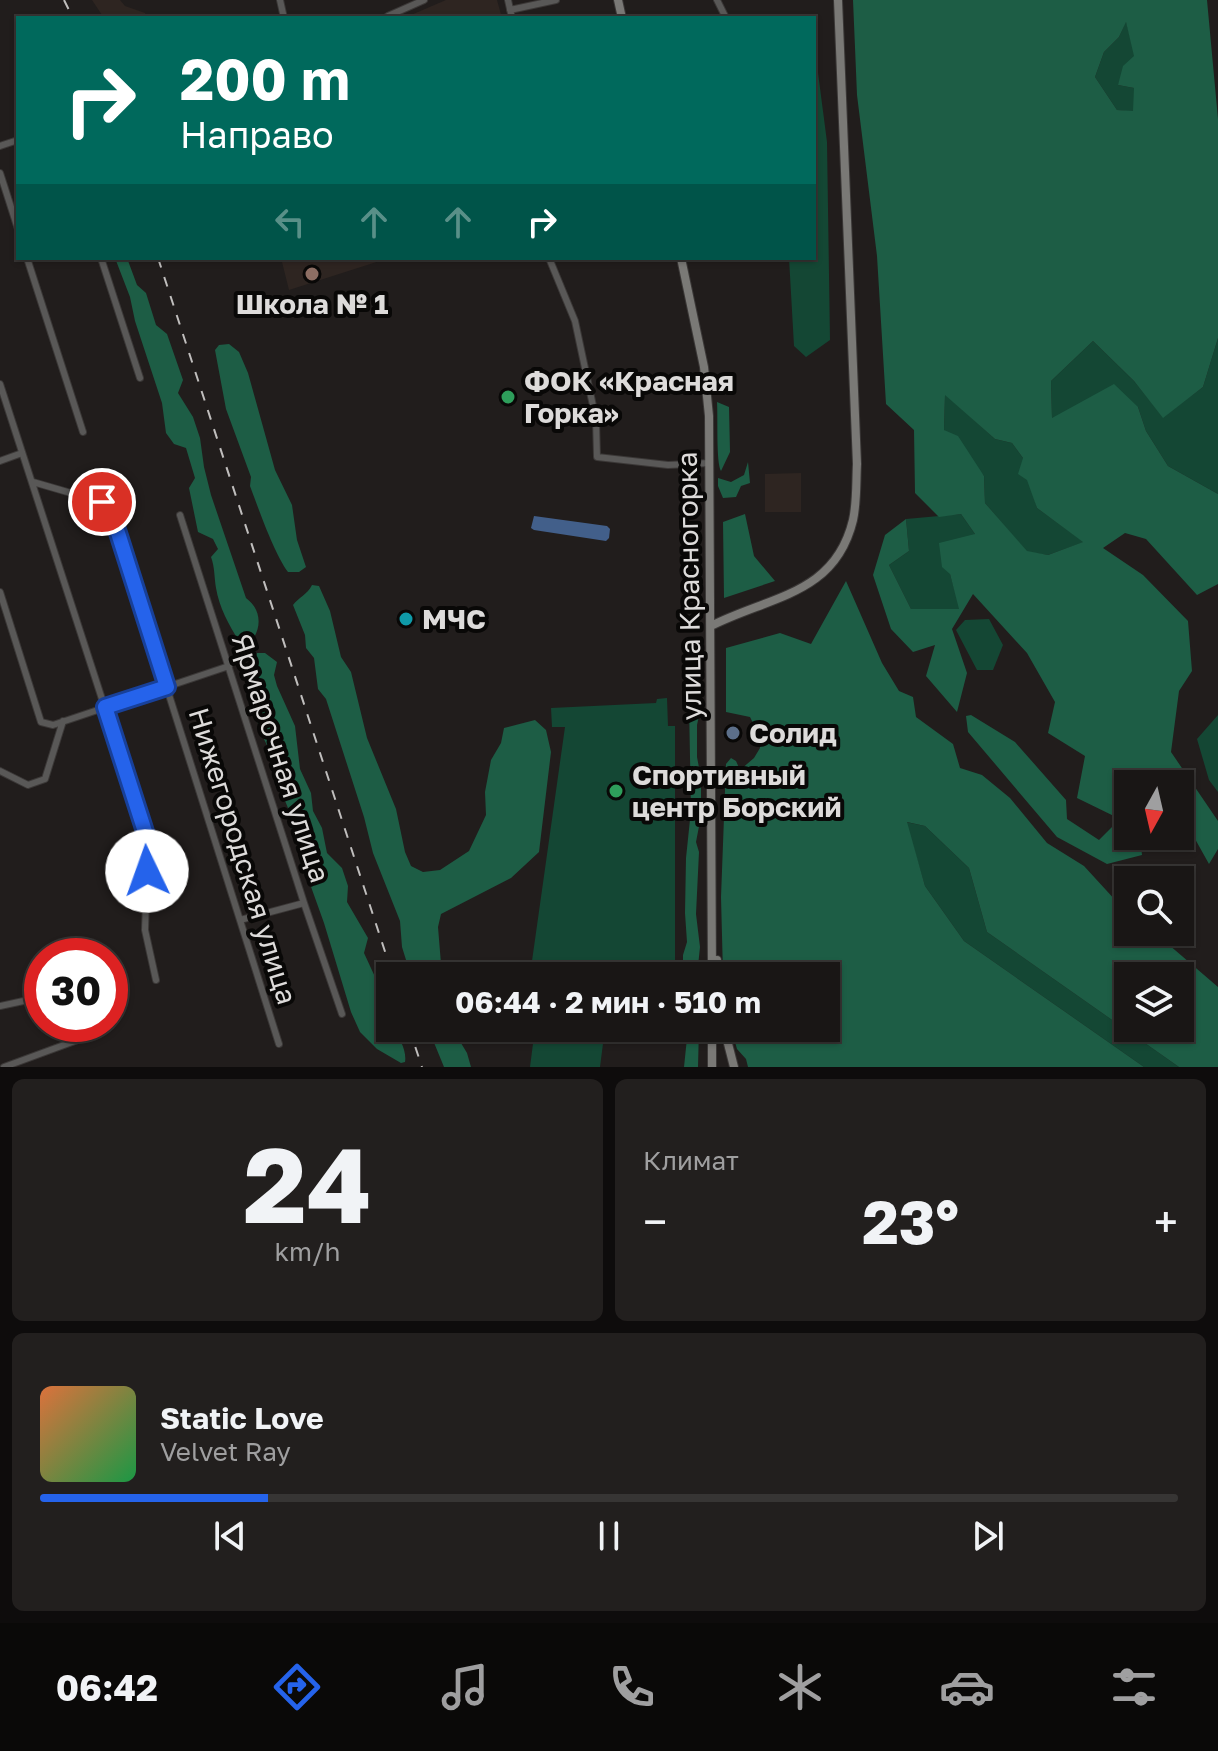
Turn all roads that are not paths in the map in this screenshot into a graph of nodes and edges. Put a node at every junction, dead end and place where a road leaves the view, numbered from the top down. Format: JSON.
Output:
{"nodes":[{"id":1,"x":424,"y":0,"type":"edge"},
{"id":2,"x":508,"y":0,"type":"edge"},
{"id":3,"x":556,"y":0,"type":"edge"},
{"id":4,"x":838,"y":0,"type":"edge"},
{"id":5,"x":510,"y":10,"type":"junction"},
{"id":6,"x":388,"y":16,"type":"edge"},
{"id":7,"x":512,"y":16,"type":"edge"},
{"id":8,"x":0,"y":173,"type":"edge"},
{"id":9,"x":16,"y":223,"type":"edge"},
{"id":10,"x":28,"y":260,"type":"edge"},
{"id":11,"x":102,"y":260,"type":"edge"},
{"id":12,"x":550,"y":260,"type":"edge"},
{"id":13,"x":681,"y":260,"type":"edge"},
{"id":14,"x":140,"y":378,"type":"dead end"},
{"id":15,"x":0,"y":384,"type":"edge"},
{"id":16,"x":83,"y":432,"type":"dead end"},
{"id":17,"x":22,"y":453,"type":"junction"},
{"id":18,"x":0,"y":461,"type":"edge"},
{"id":19,"x":710,"y":463,"type":"junction"},
{"id":20,"x":33,"y":482,"type":"junction"},
{"id":21,"x":180,"y":515,"type":"dead end"},
{"id":22,"x":0,"y":592,"type":"edge"},
{"id":23,"x":711,"y":626,"type":"junction"},
{"id":24,"x":229,"y":666,"type":"junction"},
{"id":25,"x":167,"y":687,"type":"junction"},
{"id":26,"x":105,"y":707,"type":"junction"},
{"id":27,"x":63,"y":721,"type":"junction"},
{"id":28,"x":0,"y":771,"type":"edge"},
{"id":29,"x":304,"y":903,"type":"junction"},
{"id":30,"x":713,"y":915,"type":"junction"},
{"id":31,"x":240,"y":920,"type":"junction"},
{"id":32,"x":712,"y":962,"type":"edge"},
{"id":33,"x":717,"y":962,"type":"edge"},
{"id":34,"x":156,"y":980,"type":"dead end"},
{"id":35,"x":24,"y":1001,"type":"edge"},
{"id":36,"x":0,"y":1006,"type":"edge"},
{"id":37,"x":342,"y":1014,"type":"dead end"},
{"id":38,"x":72,"y":1042,"type":"edge"},
{"id":39,"x":712,"y":1042,"type":"edge"},
{"id":40,"x":728,"y":1042,"type":"edge"},
{"id":41,"x":279,"y":1044,"type":"dead end"},
{"id":42,"x":4,"y":1067,"type":"edge"},
{"id":43,"x":712,"y":1067,"type":"edge"},
{"id":44,"x":734,"y":1067,"type":"edge"}],
"edges":[{"from":1,"to":6,"type":"street"},
{"from":2,"to":5,"type":"street"},
{"from":3,"to":5,"type":"street"},
{"from":4,"to":23,"type":"main road"},
{"from":5,"to":7,"type":"street"},
{"from":8,"to":9,"type":"street"},
{"from":10,"to":16,"type":"street"},
{"from":11,"to":14,"type":"street"},
{"from":12,"to":19,"type":"street"},
{"from":13,"to":19,"type":"main road","name":"улица Красногорка"},
{"from":15,"to":17,"type":"street"},
{"from":17,"to":18,"type":"street"},
{"from":17,"to":20,"type":"street"},
{"from":19,"to":23,"type":"main road","name":"улица Красногорка"},
{"from":20,"to":25,"type":"street","name":"Нижегородская улица"},
{"from":20,"to":26,"type":"street"},
{"from":21,"to":24,"type":"street","name":"Ярмарочная улица"},
{"from":22,"to":27,"type":"street"},
{"from":23,"to":30,"type":"main road","name":"улица Красногорка"},
{"from":24,"to":25,"type":"street"},
{"from":24,"to":29,"type":"street","name":"Ярмарочная улица"},
{"from":25,"to":26,"type":"street"},
{"from":25,"to":31,"type":"street","name":"Нижегородская улица"},
{"from":26,"to":27,"type":"street"},
{"from":26,"to":34,"type":"street"},
{"from":27,"to":28,"type":"street"},
{"from":29,"to":31,"type":"street"},
{"from":29,"to":37,"type":"street","name":"Ярмарочная улица"},
{"from":30,"to":32,"type":"main road"},
{"from":30,"to":33,"type":"main road"},
{"from":31,"to":41,"type":"street","name":"Нижегородская улица"},
{"from":35,"to":36,"type":"street"},
{"from":38,"to":42,"type":"street"},
{"from":39,"to":43,"type":"main road"},
{"from":40,"to":44,"type":"main road"}]}
